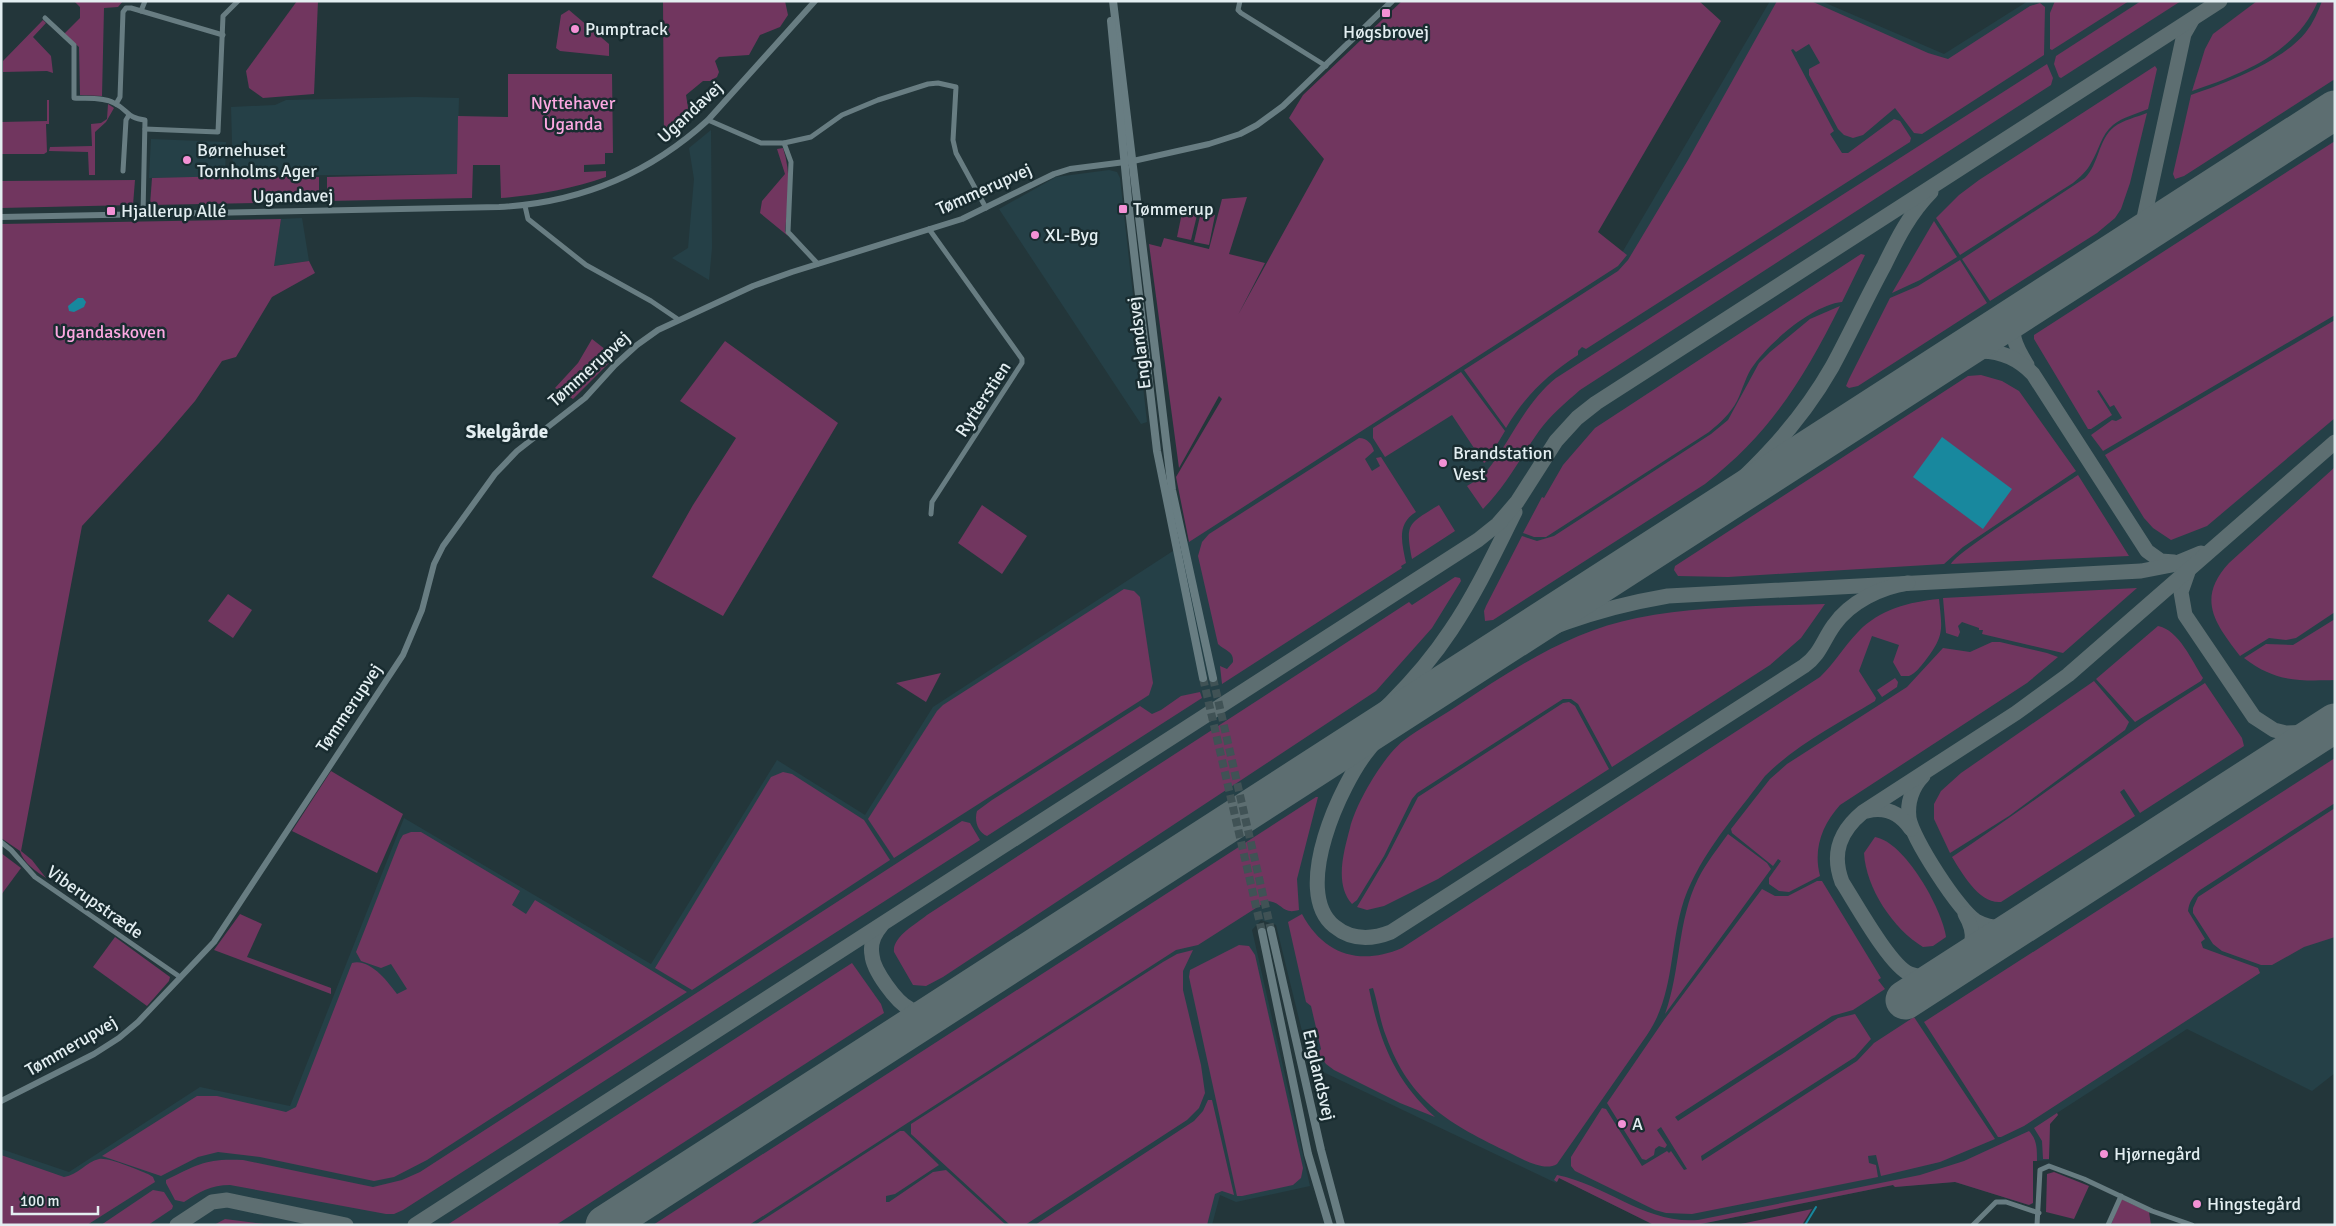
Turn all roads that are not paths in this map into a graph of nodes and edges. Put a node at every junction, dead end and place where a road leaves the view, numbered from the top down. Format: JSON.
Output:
{"nodes":[{"id":1,"x":144,"y":1,"type":"edge"},
{"id":2,"x":238,"y":1,"type":"edge"},
{"id":3,"x":815,"y":1,"type":"edge"},
{"id":4,"x":1109,"y":1,"type":"edge"},
{"id":5,"x":1113,"y":1,"type":"edge"},
{"id":6,"x":1240,"y":1,"type":"edge"},
{"id":7,"x":1392,"y":1,"type":"edge"},
{"id":8,"x":141,"y":11,"type":"junction"},
{"id":9,"x":45,"y":18,"type":"dead end"},
{"id":10,"x":223,"y":35,"type":"junction"},
{"id":11,"x":1326,"y":66,"type":"junction"},
{"id":12,"x":116,"y":104,"type":"junction"},
{"id":13,"x":129,"y":115,"type":"junction"},
{"id":14,"x":708,"y":120,"type":"junction"},
{"id":15,"x":145,"y":129,"type":"junction"},
{"id":16,"x":784,"y":143,"type":"junction"},
{"id":17,"x":1133,"y":161,"type":"junction"},
{"id":18,"x":1124,"y":162,"type":"junction"},
{"id":19,"x":123,"y":171,"type":"dead end"},
{"id":20,"x":525,"y":206,"type":"junction"},
{"id":21,"x":986,"y":208,"type":"junction"},
{"id":22,"x":143,"y":214,"type":"junction"},
{"id":23,"x":1,"y":217,"type":"edge"},
{"id":24,"x":929,"y":229,"type":"junction"},
{"id":25,"x":818,"y":264,"type":"junction"},
{"id":26,"x":679,"y":320,"type":"junction"},
{"id":27,"x":932,"y":514,"type":"dead end"},
{"id":28,"x":1204,"y":678,"type":"tunnel mouth"},
{"id":29,"x":1213,"y":678,"type":"tunnel mouth"},
{"id":30,"x":1,"y":842,"type":"edge"},
{"id":31,"x":1271,"y":930,"type":"tunnel mouth"},
{"id":32,"x":1262,"y":932,"type":"tunnel mouth"},
{"id":33,"x":180,"y":977,"type":"junction"},
{"id":34,"x":1,"y":1101,"type":"edge"},
{"id":35,"x":2121,"y":1196,"type":"junction"},
{"id":36,"x":2039,"y":1213,"type":"junction"},
{"id":37,"x":1329,"y":1225,"type":"edge"},
{"id":38,"x":1342,"y":1225,"type":"edge"},
{"id":39,"x":1973,"y":1225,"type":"edge"},
{"id":40,"x":2037,"y":1225,"type":"edge"},
{"id":41,"x":2108,"y":1225,"type":"edge"},
{"id":42,"x":2192,"y":1225,"type":"edge"}],
"edges":[{"from":1,"to":8,"type":"street"},
{"from":2,"to":10,"type":"street"},
{"from":3,"to":14,"type":"street","name":"Ugandavej"},
{"from":4,"to":18,"type":"main road","name":"Englandsvej"},
{"from":5,"to":17,"type":"main road","name":"Englandsvej"},
{"from":6,"to":11,"type":"street"},
{"from":7,"to":11,"type":"street","name":"Tømmerupvej"},
{"from":8,"to":10,"type":"street"},
{"from":8,"to":12,"type":"street"},
{"from":9,"to":12,"type":"street"},
{"from":10,"to":15,"type":"street"},
{"from":11,"to":17,"type":"street","name":"Tømmerupvej"},
{"from":12,"to":13,"type":"street"},
{"from":13,"to":15,"type":"street"},
{"from":13,"to":19,"type":"street"},
{"from":14,"to":16,"type":"street"},
{"from":14,"to":20,"type":"street","name":"Ugandavej"},
{"from":15,"to":22,"type":"street"},
{"from":16,"to":21,"type":"street"},
{"from":16,"to":25,"type":"street"},
{"from":17,"to":18,"type":"street","name":"Tømmerupvej"},
{"from":17,"to":29,"type":"main road","name":"Englandsvej"},
{"from":18,"to":21,"type":"street","name":"Tømmerupvej"},
{"from":18,"to":28,"type":"main road","name":"Englandsvej"},
{"from":20,"to":22,"type":"street","name":"Ugandavej"},
{"from":20,"to":26,"type":"street"},
{"from":21,"to":24,"type":"street","name":"Tømmerupvej"},
{"from":22,"to":23,"type":"street","name":"Ugandavej"},
{"from":24,"to":25,"type":"street","name":"Tømmerupvej"},
{"from":24,"to":27,"type":"street","name":"Rytterstien"},
{"from":25,"to":26,"type":"street","name":"Tømmerupvej"},
{"from":26,"to":33,"type":"street","name":"Tømmerupvej"},
{"from":30,"to":33,"type":"street","name":"Viberupstræde"},
{"from":31,"to":38,"type":"main road","name":"Englandsvej"},
{"from":32,"to":37,"type":"main road","name":"Englandsvej"},
{"from":33,"to":34,"type":"street","name":"Tømmerupvej"},
{"from":35,"to":36,"type":"street"},
{"from":35,"to":41,"type":"street"},
{"from":35,"to":42,"type":"street"},
{"from":36,"to":39,"type":"street"},
{"from":36,"to":40,"type":"street"}]}
